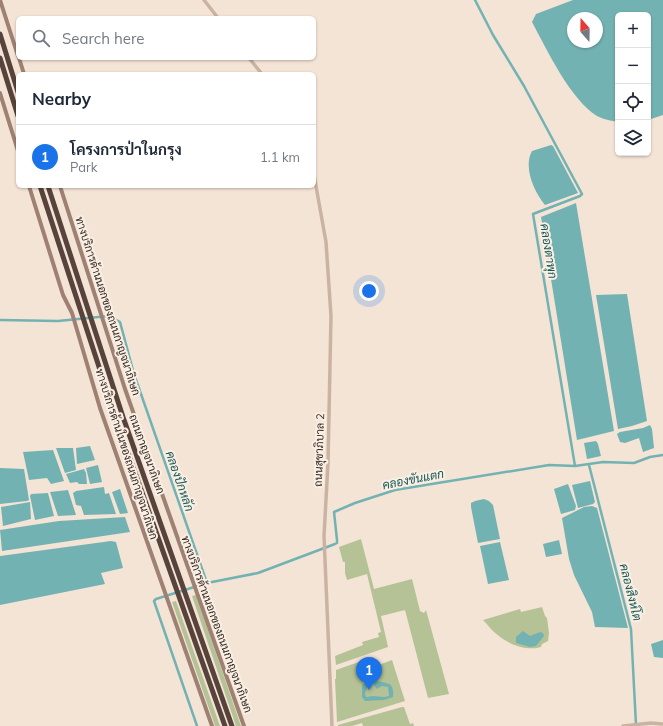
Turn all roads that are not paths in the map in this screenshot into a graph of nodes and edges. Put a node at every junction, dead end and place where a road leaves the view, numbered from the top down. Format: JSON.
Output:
{"nodes":[{"id":1,"x":0,"y":0,"type":"edge"},
{"id":2,"x":204,"y":0,"type":"edge"},
{"id":3,"x":216,"y":16,"type":"edge"},
{"id":4,"x":0,"y":34,"type":"edge"},
{"id":5,"x":16,"y":51,"type":"edge"},
{"id":6,"x":0,"y":58,"type":"edge"},
{"id":7,"x":19,"y":60,"type":"edge"},
{"id":8,"x":251,"y":60,"type":"edge"},
{"id":9,"x":23,"y":72,"type":"edge"},
{"id":10,"x":260,"y":72,"type":"edge"},
{"id":11,"x":16,"y":86,"type":"edge"},
{"id":12,"x":0,"y":93,"type":"edge"},
{"id":13,"x":16,"y":110,"type":"edge"},
{"id":14,"x":16,"y":145,"type":"edge"},
{"id":15,"x":316,"y":186,"type":"edge"},
{"id":16,"x":30,"y":188,"type":"edge"},
{"id":17,"x":41,"y":188,"type":"edge"},
{"id":18,"x":49,"y":188,"type":"edge"},
{"id":19,"x":61,"y":188,"type":"edge"},
{"id":20,"x":661,"y":725,"type":"edge"},
{"id":21,"x":212,"y":726,"type":"edge"},
{"id":22,"x":225,"y":726,"type":"edge"},
{"id":23,"x":232,"y":726,"type":"edge"},
{"id":24,"x":244,"y":726,"type":"edge"},
{"id":25,"x":332,"y":726,"type":"edge"},
{"id":26,"x":623,"y":726,"type":"edge"}],
"edges":[{"from":1,"to":5,"type":"main road"},
{"from":2,"to":3,"type":"street"},
{"from":4,"to":11,"type":"highway"},
{"from":6,"to":13,"type":"highway"},
{"from":7,"to":9,"type":"main road"},
{"from":8,"to":10,"type":"street"},
{"from":12,"to":14,"type":"main road"},
{"from":15,"to":25,"type":"street","name":"ถนนสุขาภิบาล 2"},
{"from":16,"to":21,"type":"main road","name":"ทางบริการด้านในของถนนกาญจนาภิเษก"},
{"from":17,"to":22,"type":"highway","name":"ถนนกาญจนาภิเษก"},
{"from":18,"to":23,"type":"highway","name":"ถนนกาญจนาภิเษก"},
{"from":19,"to":24,"type":"main road","name":"ทางบริการด้านนอกของถนนกาญจนาภิเษก"},
{"from":20,"to":26,"type":"street"}]}
